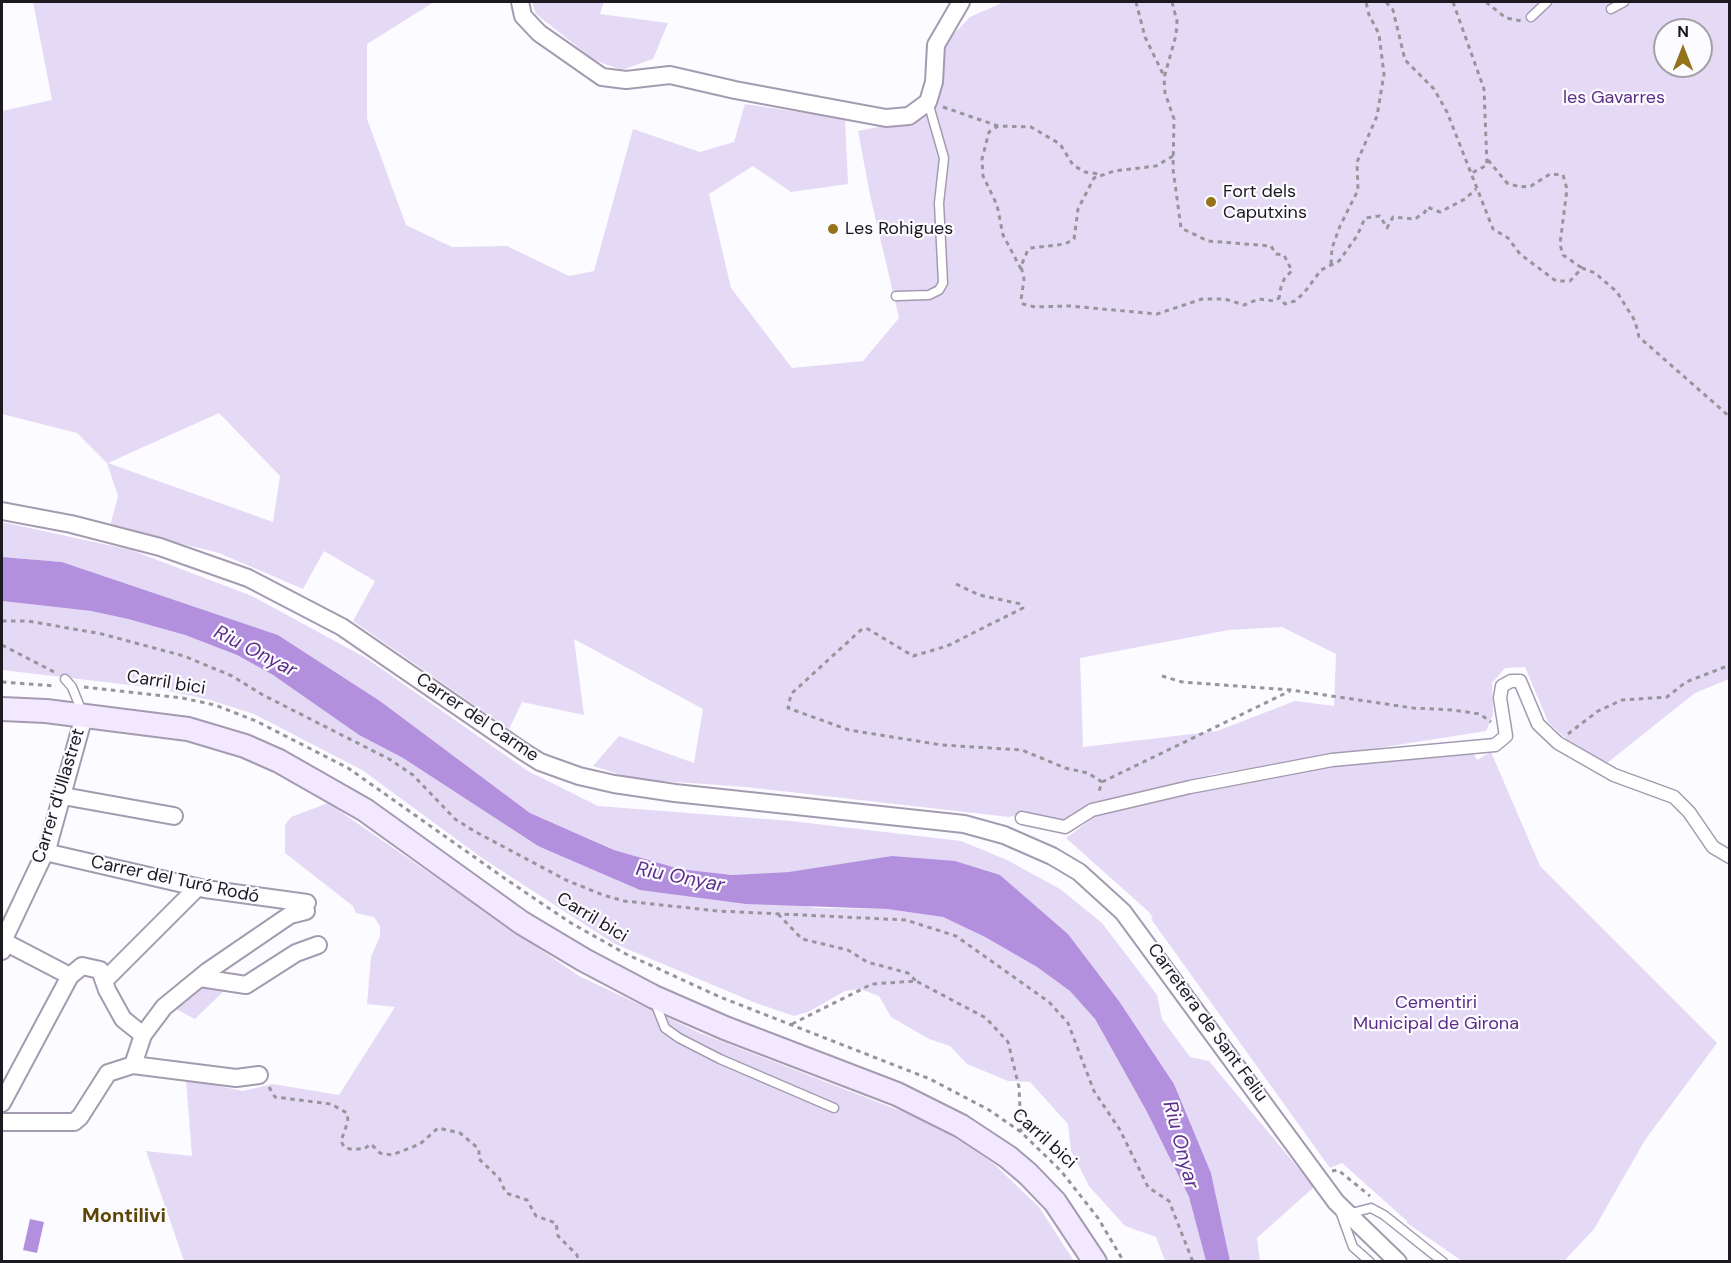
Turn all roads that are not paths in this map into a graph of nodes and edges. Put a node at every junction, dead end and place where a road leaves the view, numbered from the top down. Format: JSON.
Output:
{"nodes":[{"id":1,"x":520,"y":2,"type":"edge"},
{"id":2,"x":961,"y":2,"type":"edge"},
{"id":3,"x":1547,"y":2,"type":"edge"},
{"id":4,"x":1624,"y":2,"type":"edge"},
{"id":5,"x":1611,"y":9,"type":"dead end"},
{"id":6,"x":1531,"y":17,"type":"road end"},
{"id":7,"x":929,"y":99,"type":"junction"},
{"id":8,"x":896,"y":296,"type":"dead end"},
{"id":9,"x":2,"y":511,"type":"edge"},
{"id":10,"x":64,"y":679,"type":"road end"},
{"id":11,"x":2,"y":709,"type":"edge"},
{"id":12,"x":84,"y":716,"type":"junction"},
{"id":13,"x":63,"y":796,"type":"junction"},
{"id":14,"x":174,"y":816,"type":"dead end"},
{"id":15,"x":1022,"y":818,"type":"dead end"},
{"id":16,"x":981,"y":828,"type":"joint"},
{"id":17,"x":45,"y":852,"type":"junction"},
{"id":18,"x":1730,"y":857,"type":"edge"},
{"id":19,"x":196,"y":889,"type":"dead end"},
{"id":20,"x":275,"y":900,"type":"junction"},
{"id":21,"x":285,"y":919,"type":"junction"},
{"id":22,"x":2,"y":945,"type":"edge"},
{"id":23,"x":318,"y":945,"type":"dead end"},
{"id":24,"x":76,"y":971,"type":"junction"},
{"id":25,"x":200,"y":978,"type":"junction"},
{"id":26,"x":104,"y":981,"type":"junction"},
{"id":27,"x":654,"y":997,"type":"junction"},
{"id":28,"x":143,"y":1035,"type":"junction"},
{"id":29,"x":133,"y":1065,"type":"junction"},
{"id":30,"x":257,"y":1075,"type":"road end"},
{"id":31,"x":2,"y":1103,"type":"edge"},
{"id":32,"x":834,"y":1108,"type":"dead end"},
{"id":33,"x":2,"y":1122,"type":"edge"},
{"id":34,"x":1342,"y":1208,"type":"junction"},
{"id":35,"x":1095,"y":1262,"type":"edge"},
{"id":36,"x":1370,"y":1262,"type":"edge"},
{"id":37,"x":1398,"y":1262,"type":"edge"},
{"id":38,"x":1443,"y":1262,"type":"edge"}],
"edges":[{"from":1,"to":7,"type":"street"},
{"from":2,"to":7,"type":"street"},
{"from":3,"to":6,"type":"lane"},
{"from":4,"to":5,"type":"lane"},
{"from":7,"to":8,"type":"lane"},
{"from":9,"to":16,"type":"street","name":"Carrer del Carme"},
{"from":10,"to":12,"type":"lane"},
{"from":11,"to":12,"type":"main road"},
{"from":12,"to":13,"type":"street","name":"Carrer d'Ullastret"},
{"from":12,"to":27,"type":"main road"},
{"from":13,"to":14,"type":"street"},
{"from":13,"to":17,"type":"street","name":"Carrer d'Ullastret"},
{"from":15,"to":18,"type":"street"},
{"from":16,"to":34,"type":"street","name":"Carretera de Sant Feliu"},
{"from":17,"to":20,"type":"street","name":"Carrer del Turó Rodó"},
{"from":17,"to":22,"type":"street","name":"Carrer d'Ullastret"},
{"from":19,"to":26,"type":"street"},
{"from":20,"to":21,"type":"street"},
{"from":20,"to":21,"type":"street","name":"Carrer del Turó Rodó"},
{"from":21,"to":25,"type":"street"},
{"from":22,"to":24,"type":"street","name":"Carrer d'Ullastret"},
{"from":23,"to":25,"type":"street"},
{"from":24,"to":26,"type":"street","name":"Carrer d'Ullastret"},
{"from":24,"to":31,"type":"street"},
{"from":25,"to":28,"type":"street"},
{"from":26,"to":28,"type":"street"},
{"from":27,"to":32,"type":"lane"},
{"from":27,"to":35,"type":"main road"},
{"from":28,"to":29,"type":"street"},
{"from":29,"to":30,"type":"street"},
{"from":29,"to":33,"type":"street"},
{"from":34,"to":36,"type":"lane"},
{"from":34,"to":37,"type":"street","name":"Carretera de Sant Feliu"},
{"from":34,"to":38,"type":"lane"}]}
